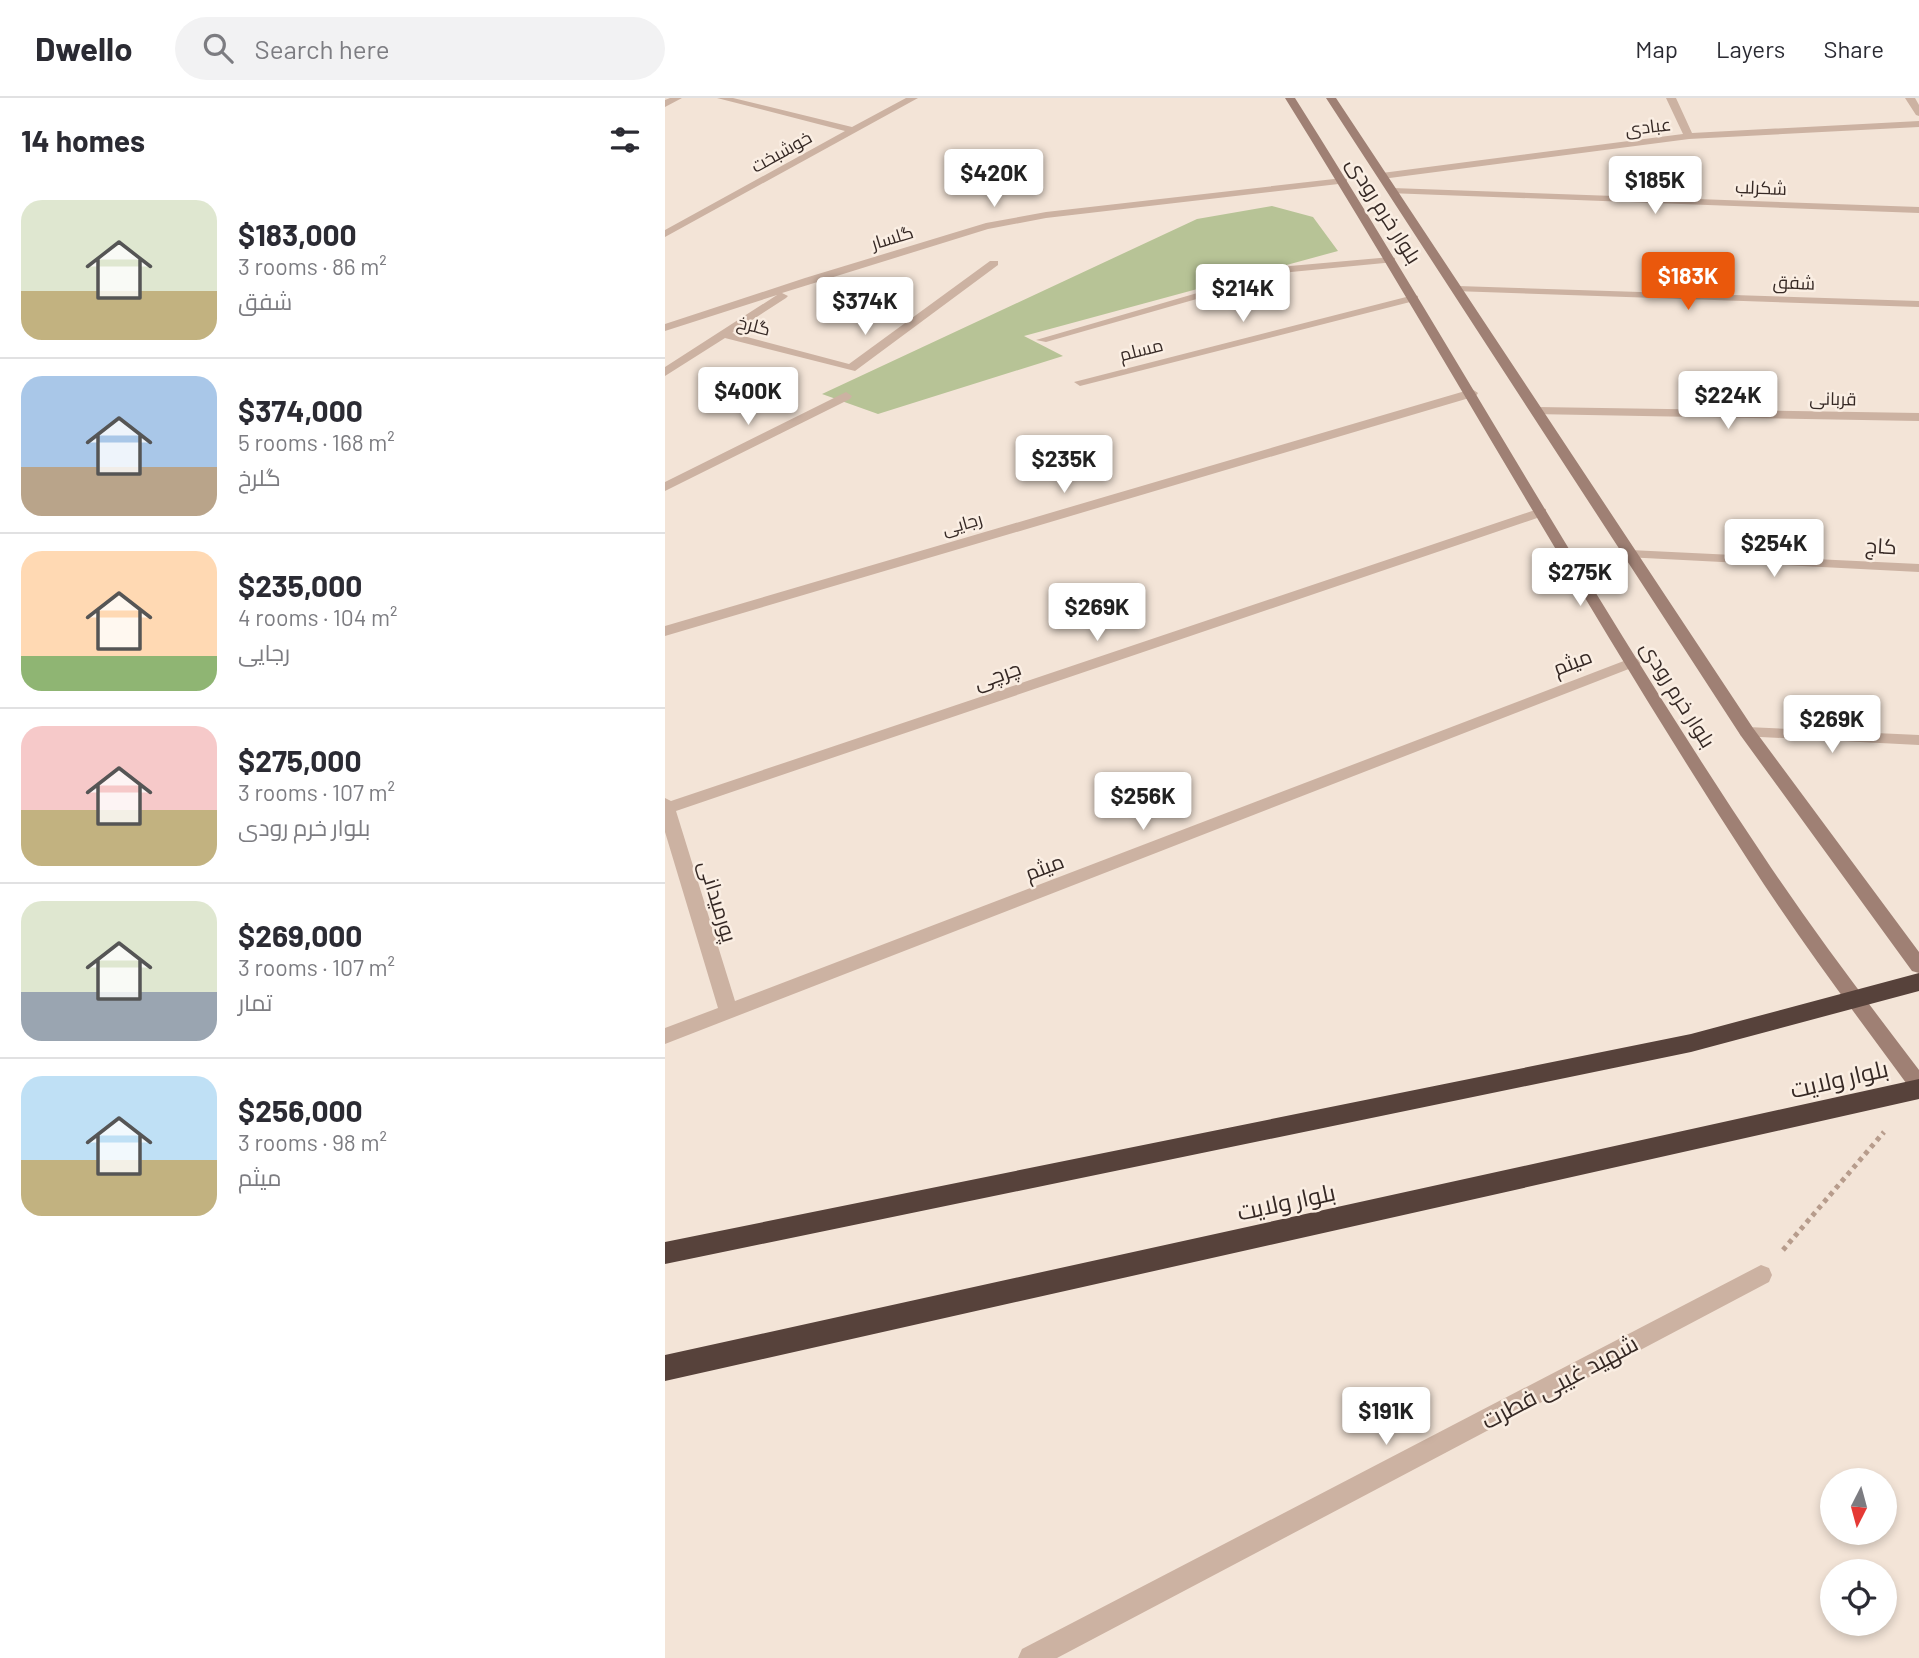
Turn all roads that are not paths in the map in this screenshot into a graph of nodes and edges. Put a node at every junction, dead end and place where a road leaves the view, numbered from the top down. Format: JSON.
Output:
{"nodes":[{"id":1,"x":677,"y":98,"type":"edge"},
{"id":2,"x":722,"y":98,"type":"edge"},
{"id":3,"x":913,"y":98,"type":"edge"},
{"id":4,"x":1290,"y":98,"type":"edge"},
{"id":5,"x":1331,"y":98,"type":"edge"},
{"id":6,"x":1671,"y":98,"type":"edge"},
{"id":7,"x":1910,"y":98,"type":"edge"},
{"id":8,"x":665,"y":104,"type":"edge"},
{"id":9,"x":1919,"y":113,"type":"edge"},
{"id":10,"x":1919,"y":124,"type":"edge"},
{"id":11,"x":855,"y":131,"type":"junction"},
{"id":12,"x":1689,"y":136,"type":"junction"},
{"id":13,"x":1382,"y":176,"type":"junction"},
{"id":14,"x":1343,"y":181,"type":"junction"},
{"id":15,"x":1392,"y":191,"type":"junction"},
{"id":16,"x":1919,"y":210,"type":"edge"},
{"id":17,"x":665,"y":234,"type":"edge"},
{"id":18,"x":1391,"y":260,"type":"junction"},
{"id":19,"x":994,"y":263,"type":"dead end"},
{"id":20,"x":809,"y":280,"type":"junction"},
{"id":21,"x":1458,"y":289,"type":"junction"},
{"id":22,"x":1414,"y":298,"type":"junction"},
{"id":23,"x":1919,"y":304,"type":"edge"},
{"id":24,"x":665,"y":328,"type":"edge"},
{"id":25,"x":721,"y":334,"type":"junction"},
{"id":26,"x":1042,"y":340,"type":"dead end"},
{"id":27,"x":665,"y":372,"type":"edge"},
{"id":28,"x":1080,"y":382,"type":"dead end"},
{"id":29,"x":1472,"y":393,"type":"junction"},
{"id":30,"x":846,"y":397,"type":"dead end"},
{"id":31,"x":1537,"y":411,"type":"junction"},
{"id":32,"x":1919,"y":416,"type":"edge"},
{"id":33,"x":665,"y":487,"type":"edge"},
{"id":34,"x":1541,"y":512,"type":"junction"},
{"id":35,"x":1630,"y":554,"type":"junction"},
{"id":36,"x":1919,"y":568,"type":"edge"},
{"id":37,"x":665,"y":631,"type":"edge"},
{"id":38,"x":1634,"y":662,"type":"junction"},
{"id":39,"x":1747,"y":732,"type":"junction"},
{"id":40,"x":1919,"y":740,"type":"edge"},
{"id":41,"x":666,"y":807,"type":"edge"},
{"id":42,"x":1919,"y":966,"type":"edge"},
{"id":43,"x":1919,"y":982,"type":"edge"},
{"id":44,"x":1854,"y":998,"type":"junction"},
{"id":45,"x":729,"y":1012,"type":"junction"},
{"id":46,"x":665,"y":1036,"type":"edge"},
{"id":47,"x":1919,"y":1087,"type":"edge"},
{"id":48,"x":665,"y":1253,"type":"edge"},
{"id":49,"x":1761,"y":1275,"type":"road end"},
{"id":50,"x":665,"y":1368,"type":"edge"},
{"id":51,"x":1031,"y":1658,"type":"edge"}],
"edges":[{"from":1,"to":8,"type":"street"},
{"from":2,"to":11,"type":"street"},
{"from":3,"to":11,"type":"street","name":"خوشبخت"},
{"from":4,"to":14,"type":"main road","name":"بلوار خرم رودی"},
{"from":5,"to":13,"type":"main road","name":"بلوار خرم رودی"},
{"from":6,"to":12,"type":"street"},
{"from":7,"to":9,"type":"street"},
{"from":10,"to":12,"type":"street","name":"عبادی"},
{"from":11,"to":17,"type":"street","name":"خوشبخت"},
{"from":12,"to":13,"type":"street","name":"عبادی"},
{"from":13,"to":15,"type":"main road","name":"بلوار خرم رودی"},
{"from":14,"to":18,"type":"main road","name":"بلوار خرم رودی"},
{"from":14,"to":20,"type":"street","name":"گلسار"},
{"from":15,"to":16,"type":"street","name":"شکرلب"},
{"from":15,"to":21,"type":"main road","name":"بلوار خرم رودی"},
{"from":18,"to":22,"type":"main road","name":"بلوار خرم رودی"},
{"from":18,"to":26,"type":"street"},
{"from":19,"to":25,"type":"street","name":"گلرخ"},
{"from":20,"to":24,"type":"street","name":"گلسار"},
{"from":20,"to":25,"type":"street"},
{"from":21,"to":23,"type":"street","name":"شفق"},
{"from":21,"to":31,"type":"main road","name":"بلوار خرم رودی"},
{"from":22,"to":28,"type":"street","name":"مسلم"},
{"from":22,"to":29,"type":"main road","name":"بلوار خرم رودی"},
{"from":25,"to":27,"type":"street"},
{"from":29,"to":34,"type":"main road","name":"بلوار خرم رودی"},
{"from":29,"to":37,"type":"street","name":"رجایی"},
{"from":30,"to":33,"type":"street"},
{"from":31,"to":32,"type":"street","name":"قربانی"},
{"from":31,"to":35,"type":"main road","name":"بلوار خرم رودی"},
{"from":34,"to":38,"type":"main road","name":"بلوار خرم رودی"},
{"from":34,"to":41,"type":"street","name":"چرچی"},
{"from":35,"to":36,"type":"street","name":"کاج"},
{"from":35,"to":39,"type":"main road","name":"بلوار خرم رودی"},
{"from":38,"to":44,"type":"main road","name":"بلوار خرم رودی"},
{"from":38,"to":45,"type":"street","name":"میثم"},
{"from":39,"to":40,"type":"street"},
{"from":39,"to":42,"type":"main road","name":"بلوار خرم رودی"},
{"from":41,"to":45,"type":"street","name":"پورمیدانی"},
{"from":43,"to":44,"type":"highway"},
{"from":44,"to":47,"type":"main road","name":"بلوار خرم رودی"},
{"from":44,"to":48,"type":"highway"},
{"from":45,"to":46,"type":"street","name":"میثم"},
{"from":47,"to":50,"type":"highway","name":"بلوار ولایت"},
{"from":49,"to":51,"type":"street","name":"شهید غیبی فطرت"}]}
